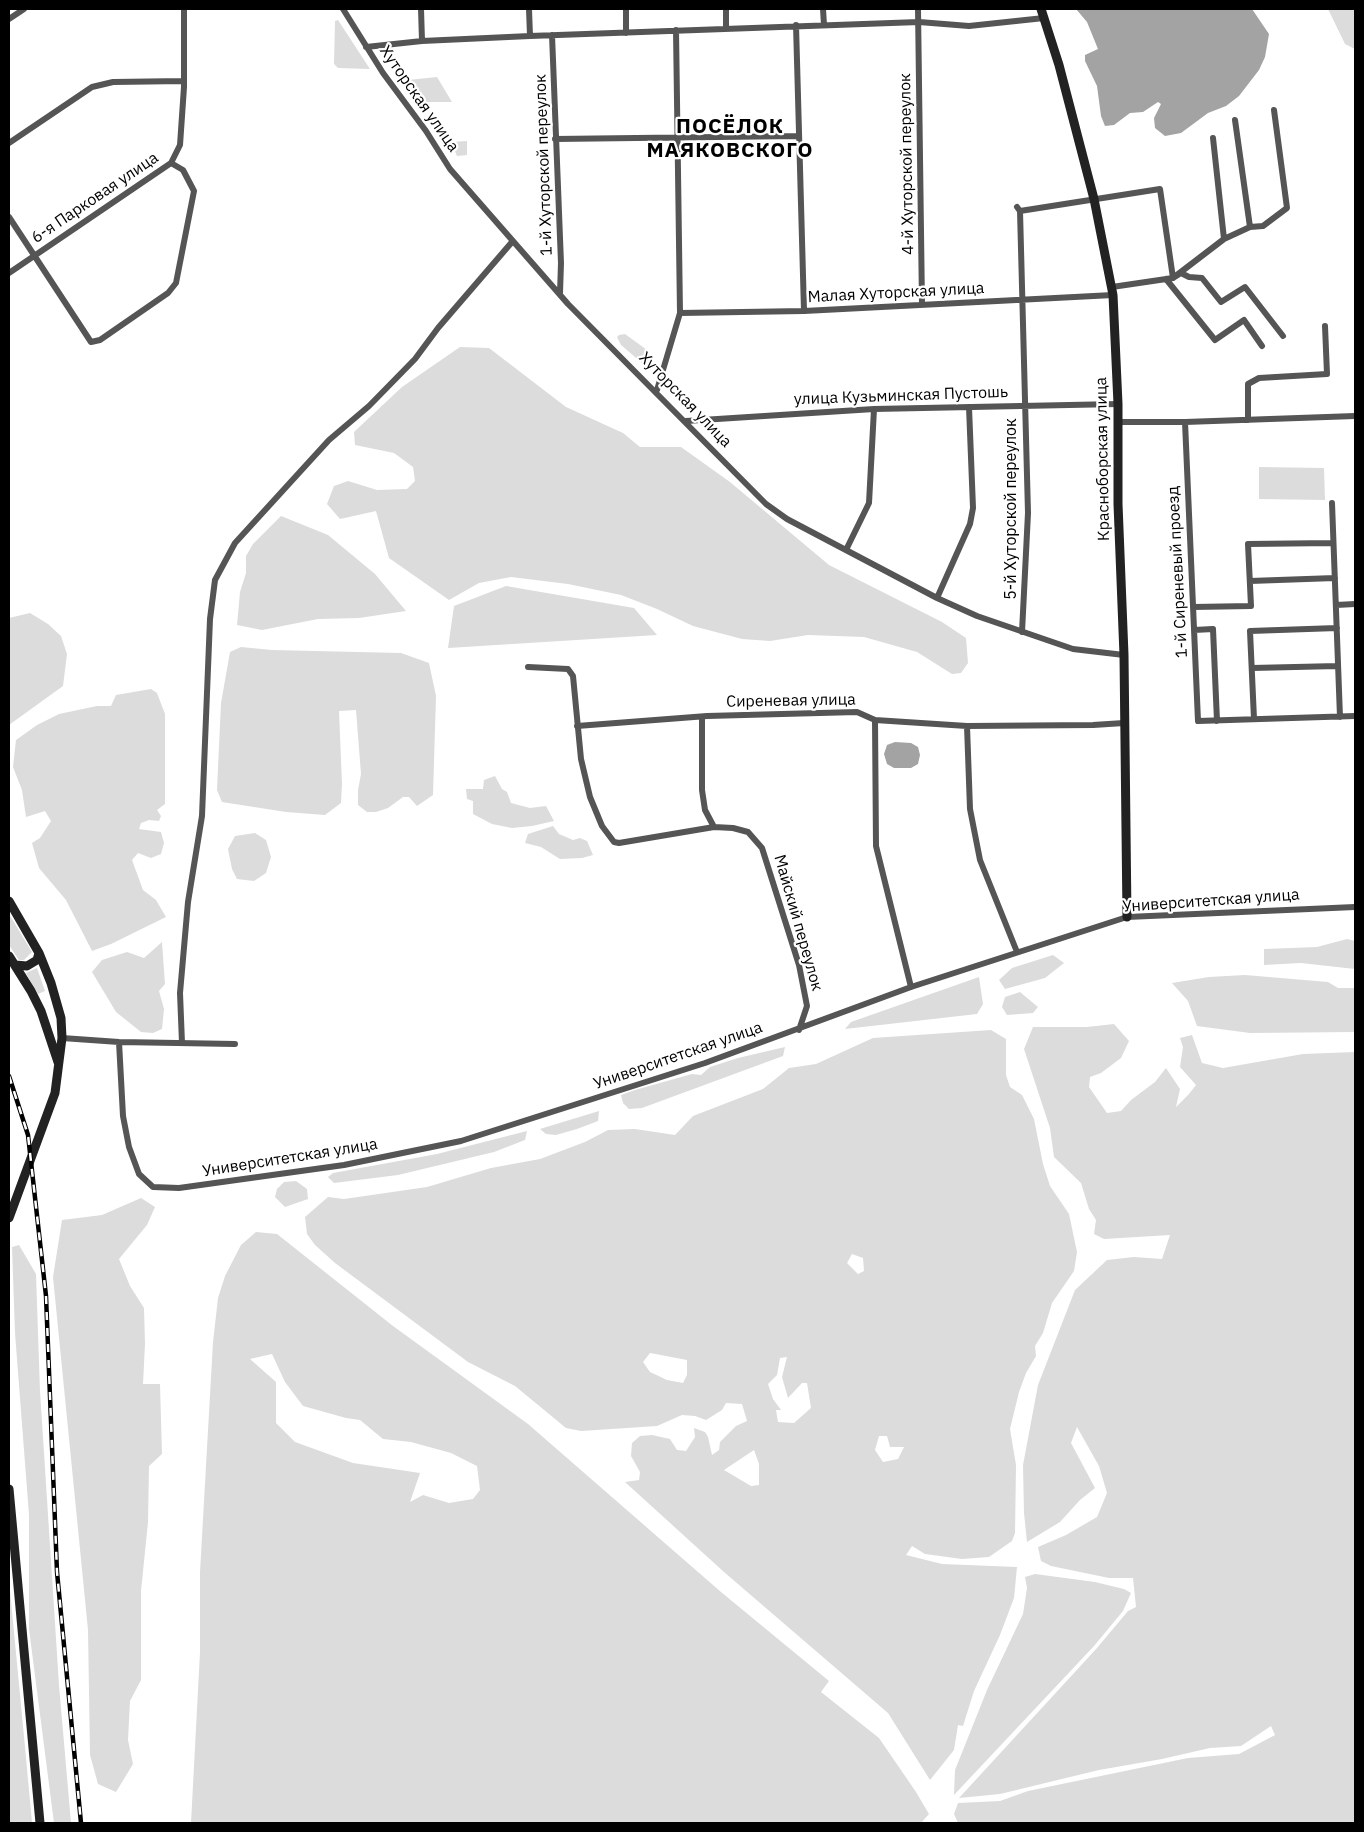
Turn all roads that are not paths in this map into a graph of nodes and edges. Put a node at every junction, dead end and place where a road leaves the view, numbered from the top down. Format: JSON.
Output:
{"nodes":[{"id":1,"x":24,"y":9,"type":"edge"},
{"id":2,"x":184,"y":9,"type":"edge"},
{"id":3,"x":343,"y":9,"type":"edge"},
{"id":4,"x":421,"y":9,"type":"edge"},
{"id":5,"x":529,"y":9,"type":"edge"},
{"id":6,"x":626,"y":9,"type":"edge"},
{"id":7,"x":726,"y":9,"type":"edge"},
{"id":8,"x":823,"y":9,"type":"edge"},
{"id":9,"x":918,"y":9,"type":"edge"},
{"id":10,"x":1041,"y":9,"type":"edge"},
{"id":11,"x":1044,"y":18,"type":"junction"},
{"id":12,"x":9,"y":20,"type":"edge"},
{"id":13,"x":918,"y":22,"type":"junction"},
{"id":14,"x":796,"y":25,"type":"junction"},
{"id":15,"x":824,"y":25,"type":"junction"},
{"id":16,"x":726,"y":28,"type":"junction"},
{"id":17,"x":676,"y":30,"type":"junction"},
{"id":18,"x":626,"y":33,"type":"junction"},
{"id":19,"x":552,"y":35,"type":"junction"},
{"id":20,"x":530,"y":36,"type":"junction"},
{"id":21,"x":422,"y":41,"type":"junction"},
{"id":22,"x":366,"y":47,"type":"junction"},
{"id":23,"x":184,"y":81,"type":"junction"},
{"id":24,"x":1274,"y":110,"type":"dead end"},
{"id":25,"x":1235,"y":120,"type":"dead end"},
{"id":26,"x":798,"y":136,"type":"junction"},
{"id":27,"x":677,"y":138,"type":"junction"},
{"id":28,"x":1214,"y":138,"type":"dead end"},
{"id":29,"x":556,"y":139,"type":"junction"},
{"id":30,"x":9,"y":143,"type":"edge"},
{"id":31,"x":171,"y":163,"type":"junction"},
{"id":32,"x":1094,"y":199,"type":"junction"},
{"id":33,"x":9,"y":217,"type":"edge"},
{"id":34,"x":1250,"y":227,"type":"junction"},
{"id":35,"x":1224,"y":239,"type":"junction"},
{"id":36,"x":512,"y":242,"type":"junction"},
{"id":37,"x":34,"y":257,"type":"junction"},
{"id":38,"x":9,"y":273,"type":"edge"},
{"id":39,"x":1181,"y":273,"type":"junction"},
{"id":40,"x":1170,"y":278,"type":"junction"},
{"id":41,"x":1112,"y":291,"type":"junction"},
{"id":42,"x":560,"y":293,"type":"junction"},
{"id":43,"x":1022,"y":301,"type":"junction"},
{"id":44,"x":922,"y":305,"type":"junction"},
{"id":45,"x":804,"y":311,"type":"junction"},
{"id":46,"x":680,"y":313,"type":"junction"},
{"id":47,"x":1325,"y":326,"type":"dead end"},
{"id":48,"x":1283,"y":336,"type":"dead end"},
{"id":49,"x":1262,"y":346,"type":"dead end"},
{"id":50,"x":656,"y":390,"type":"junction"},
{"id":51,"x":1118,"y":404,"type":"junction"},
{"id":52,"x":1025,"y":406,"type":"junction"},
{"id":53,"x":969,"y":407,"type":"junction"},
{"id":54,"x":874,"y":409,"type":"junction"},
{"id":55,"x":1355,"y":416,"type":"edge"},
{"id":56,"x":1248,"y":420,"type":"junction"},
{"id":57,"x":686,"y":421,"type":"junction"},
{"id":58,"x":1118,"y":422,"type":"junction"},
{"id":59,"x":1185,"y":422,"type":"junction"},
{"id":60,"x":1332,"y":503,"type":"dead end"},
{"id":61,"x":1333,"y":543,"type":"junction"},
{"id":62,"x":846,"y":550,"type":"junction"},
{"id":63,"x":1335,"y":578,"type":"junction"},
{"id":64,"x":1250,"y":581,"type":"junction"},
{"id":65,"x":937,"y":598,"type":"junction"},
{"id":66,"x":1355,"y":604,"type":"edge"},
{"id":67,"x":1336,"y":605,"type":"junction"},
{"id":68,"x":1193,"y":608,"type":"junction"},
{"id":69,"x":1337,"y":628,"type":"junction"},
{"id":70,"x":1194,"y":630,"type":"junction"},
{"id":71,"x":1022,"y":632,"type":"junction"},
{"id":72,"x":1124,"y":655,"type":"junction"},
{"id":73,"x":1338,"y":666,"type":"junction"},
{"id":74,"x":528,"y":667,"type":"dead end"},
{"id":75,"x":1252,"y":668,"type":"junction"},
{"id":76,"x":1355,"y":716,"type":"edge"},
{"id":77,"x":702,"y":717,"type":"junction"},
{"id":78,"x":1340,"y":717,"type":"junction"},
{"id":79,"x":875,"y":720,"type":"junction"},
{"id":80,"x":1254,"y":720,"type":"junction"},
{"id":81,"x":1217,"y":721,"type":"junction"},
{"id":82,"x":1124,"y":723,"type":"junction"},
{"id":83,"x":577,"y":726,"type":"junction"},
{"id":84,"x":967,"y":726,"type":"junction"},
{"id":85,"x":714,"y":827,"type":"junction"},
{"id":86,"x":9,"y":901,"type":"edge"},
{"id":87,"x":1355,"y":907,"type":"edge"},
{"id":88,"x":1127,"y":917,"type":"junction"},
{"id":89,"x":1018,"y":952,"type":"junction"},
{"id":90,"x":40,"y":953,"type":"junction"},
{"id":91,"x":9,"y":956,"type":"edge"},
{"id":92,"x":15,"y":965,"type":"junction"},
{"id":93,"x":911,"y":987,"type":"junction"},
{"id":94,"x":799,"y":1030,"type":"junction"},
{"id":95,"x":62,"y":1038,"type":"junction"},
{"id":96,"x":119,"y":1042,"type":"junction"},
{"id":97,"x":182,"y":1043,"type":"junction"},
{"id":98,"x":235,"y":1044,"type":"dead end"},
{"id":99,"x":58,"y":1065,"type":"junction"},
{"id":100,"x":9,"y":1218,"type":"edge"},
{"id":101,"x":9,"y":1489,"type":"edge"},
{"id":102,"x":40,"y":1823,"type":"edge"}],
"edges":[{"from":1,"to":12,"type":"street"},
{"from":2,"to":23,"type":"street"},
{"from":3,"to":22,"type":"street","name":"Хуторская улица"},
{"from":4,"to":21,"type":"street"},
{"from":5,"to":20,"type":"street"},
{"from":6,"to":18,"type":"street"},
{"from":7,"to":16,"type":"street"},
{"from":8,"to":15,"type":"street"},
{"from":9,"to":13,"type":"street","name":"4-й Хуторской переулок"},
{"from":10,"to":11,"type":"street","name":"Красноборская улица"},
{"from":11,"to":13,"type":"street"},
{"from":11,"to":32,"type":"street","name":"Красноборская улица"},
{"from":13,"to":15,"type":"street"},
{"from":13,"to":44,"type":"street","name":"4-й Хуторской переулок"},
{"from":14,"to":15,"type":"street"},
{"from":14,"to":16,"type":"street"},
{"from":14,"to":26,"type":"street"},
{"from":16,"to":17,"type":"street"},
{"from":17,"to":18,"type":"street"},
{"from":17,"to":27,"type":"street"},
{"from":18,"to":19,"type":"street"},
{"from":19,"to":20,"type":"street"},
{"from":19,"to":29,"type":"street","name":"1-й Хуторской переулок"},
{"from":20,"to":21,"type":"street"},
{"from":21,"to":22,"type":"street"},
{"from":22,"to":36,"type":"street","name":"Хуторская улица"},
{"from":23,"to":30,"type":"street"},
{"from":23,"to":31,"type":"street"},
{"from":24,"to":34,"type":"street"},
{"from":25,"to":34,"type":"street"},
{"from":26,"to":27,"type":"street"},
{"from":26,"to":45,"type":"street"},
{"from":27,"to":29,"type":"street"},
{"from":27,"to":46,"type":"street"},
{"from":28,"to":35,"type":"street"},
{"from":29,"to":42,"type":"street","name":"1-й Хуторской переулок"},
{"from":31,"to":37,"type":"street","name":"6-я Парковая улица"},
{"from":31,"to":37,"type":"street"},
{"from":32,"to":40,"type":"street"},
{"from":32,"to":41,"type":"street","name":"Красноборская улица"},
{"from":32,"to":43,"type":"street","name":"5-й Хуторской переулок"},
{"from":33,"to":37,"type":"street"},
{"from":34,"to":35,"type":"street"},
{"from":35,"to":39,"type":"street"},
{"from":36,"to":42,"type":"street","name":"Хуторская улица"},
{"from":36,"to":97,"type":"street"},
{"from":37,"to":38,"type":"street","name":"6-я Парковая улица"},
{"from":39,"to":40,"type":"street"},
{"from":39,"to":48,"type":"street"},
{"from":40,"to":41,"type":"street","name":"Малая Хуторская улица"},
{"from":40,"to":49,"type":"street"},
{"from":41,"to":43,"type":"street","name":"Малая Хуторская улица"},
{"from":41,"to":51,"type":"street","name":"Красноборская улица"},
{"from":42,"to":50,"type":"street","name":"Хуторская улица"},
{"from":43,"to":44,"type":"street","name":"Малая Хуторская улица"},
{"from":43,"to":52,"type":"street","name":"5-й Хуторской переулок"},
{"from":44,"to":45,"type":"street","name":"Малая Хуторская улица"},
{"from":45,"to":46,"type":"street","name":"Малая Хуторская улица"},
{"from":46,"to":50,"type":"street"},
{"from":47,"to":56,"type":"street"},
{"from":50,"to":57,"type":"street","name":"Хуторская улица"},
{"from":51,"to":52,"type":"street","name":"улица Кузьминская Пустошь"},
{"from":51,"to":58,"type":"street","name":"Красноборская улица"},
{"from":52,"to":53,"type":"street","name":"улица Кузьминская Пустошь"},
{"from":52,"to":71,"type":"street","name":"5-й Хуторской переулок"},
{"from":53,"to":54,"type":"street","name":"улица Кузьминская Пустошь"},
{"from":53,"to":65,"type":"street"},
{"from":54,"to":57,"type":"street","name":"улица Кузьминская Пустошь"},
{"from":54,"to":62,"type":"street"},
{"from":55,"to":56,"type":"street"},
{"from":56,"to":59,"type":"street"},
{"from":57,"to":62,"type":"street","name":"Хуторская улица"},
{"from":58,"to":59,"type":"street"},
{"from":58,"to":72,"type":"street","name":"Красноборская улица"},
{"from":59,"to":68,"type":"street","name":"1-й Сиреневый проезд"},
{"from":60,"to":61,"type":"street"},
{"from":61,"to":63,"type":"street"},
{"from":61,"to":64,"type":"street"},
{"from":62,"to":65,"type":"street","name":"Хуторская улица"},
{"from":63,"to":64,"type":"street"},
{"from":63,"to":67,"type":"street"},
{"from":64,"to":68,"type":"street"},
{"from":65,"to":71,"type":"street","name":"Хуторская улица"},
{"from":66,"to":67,"type":"street"},
{"from":67,"to":69,"type":"street"},
{"from":68,"to":70,"type":"street","name":"1-й Сиреневый проезд"},
{"from":69,"to":73,"type":"street"},
{"from":69,"to":75,"type":"street"},
{"from":70,"to":81,"type":"street","name":"1-й Сиреневый проезд"},
{"from":70,"to":81,"type":"street"},
{"from":71,"to":72,"type":"street","name":"Хуторская улица"},
{"from":72,"to":82,"type":"street","name":"Красноборская улица"},
{"from":73,"to":75,"type":"street"},
{"from":73,"to":78,"type":"street"},
{"from":74,"to":83,"type":"street"},
{"from":75,"to":80,"type":"street"},
{"from":76,"to":78,"type":"street"},
{"from":77,"to":79,"type":"street","name":"Сиреневая улица"},
{"from":77,"to":83,"type":"street","name":"Сиреневая улица"},
{"from":77,"to":85,"type":"street"},
{"from":78,"to":80,"type":"street"},
{"from":79,"to":84,"type":"street","name":"Сиреневая улица"},
{"from":79,"to":93,"type":"street"},
{"from":80,"to":81,"type":"street"},
{"from":82,"to":84,"type":"street","name":"Сиреневая улица"},
{"from":82,"to":88,"type":"street","name":"Красноборская улица"},
{"from":83,"to":85,"type":"street","name":"Майский переулок"},
{"from":84,"to":89,"type":"street"},
{"from":85,"to":94,"type":"street","name":"Майский переулок"},
{"from":86,"to":90,"type":"street"},
{"from":87,"to":88,"type":"street","name":"Университетская улица"},
{"from":88,"to":89,"type":"street","name":"Университетская улица"},
{"from":89,"to":93,"type":"street","name":"Университетская улица"},
{"from":90,"to":92,"type":"street"},
{"from":90,"to":95,"type":"street"},
{"from":91,"to":92,"type":"street"},
{"from":92,"to":99,"type":"street"},
{"from":93,"to":94,"type":"street","name":"Университетская улица"},
{"from":94,"to":96,"type":"street","name":"Университетская улица"},
{"from":95,"to":96,"type":"street"},
{"from":95,"to":99,"type":"street"},
{"from":96,"to":97,"type":"street"},
{"from":97,"to":98,"type":"street"},
{"from":99,"to":100,"type":"street"},
{"from":101,"to":102,"type":"street"}]}
